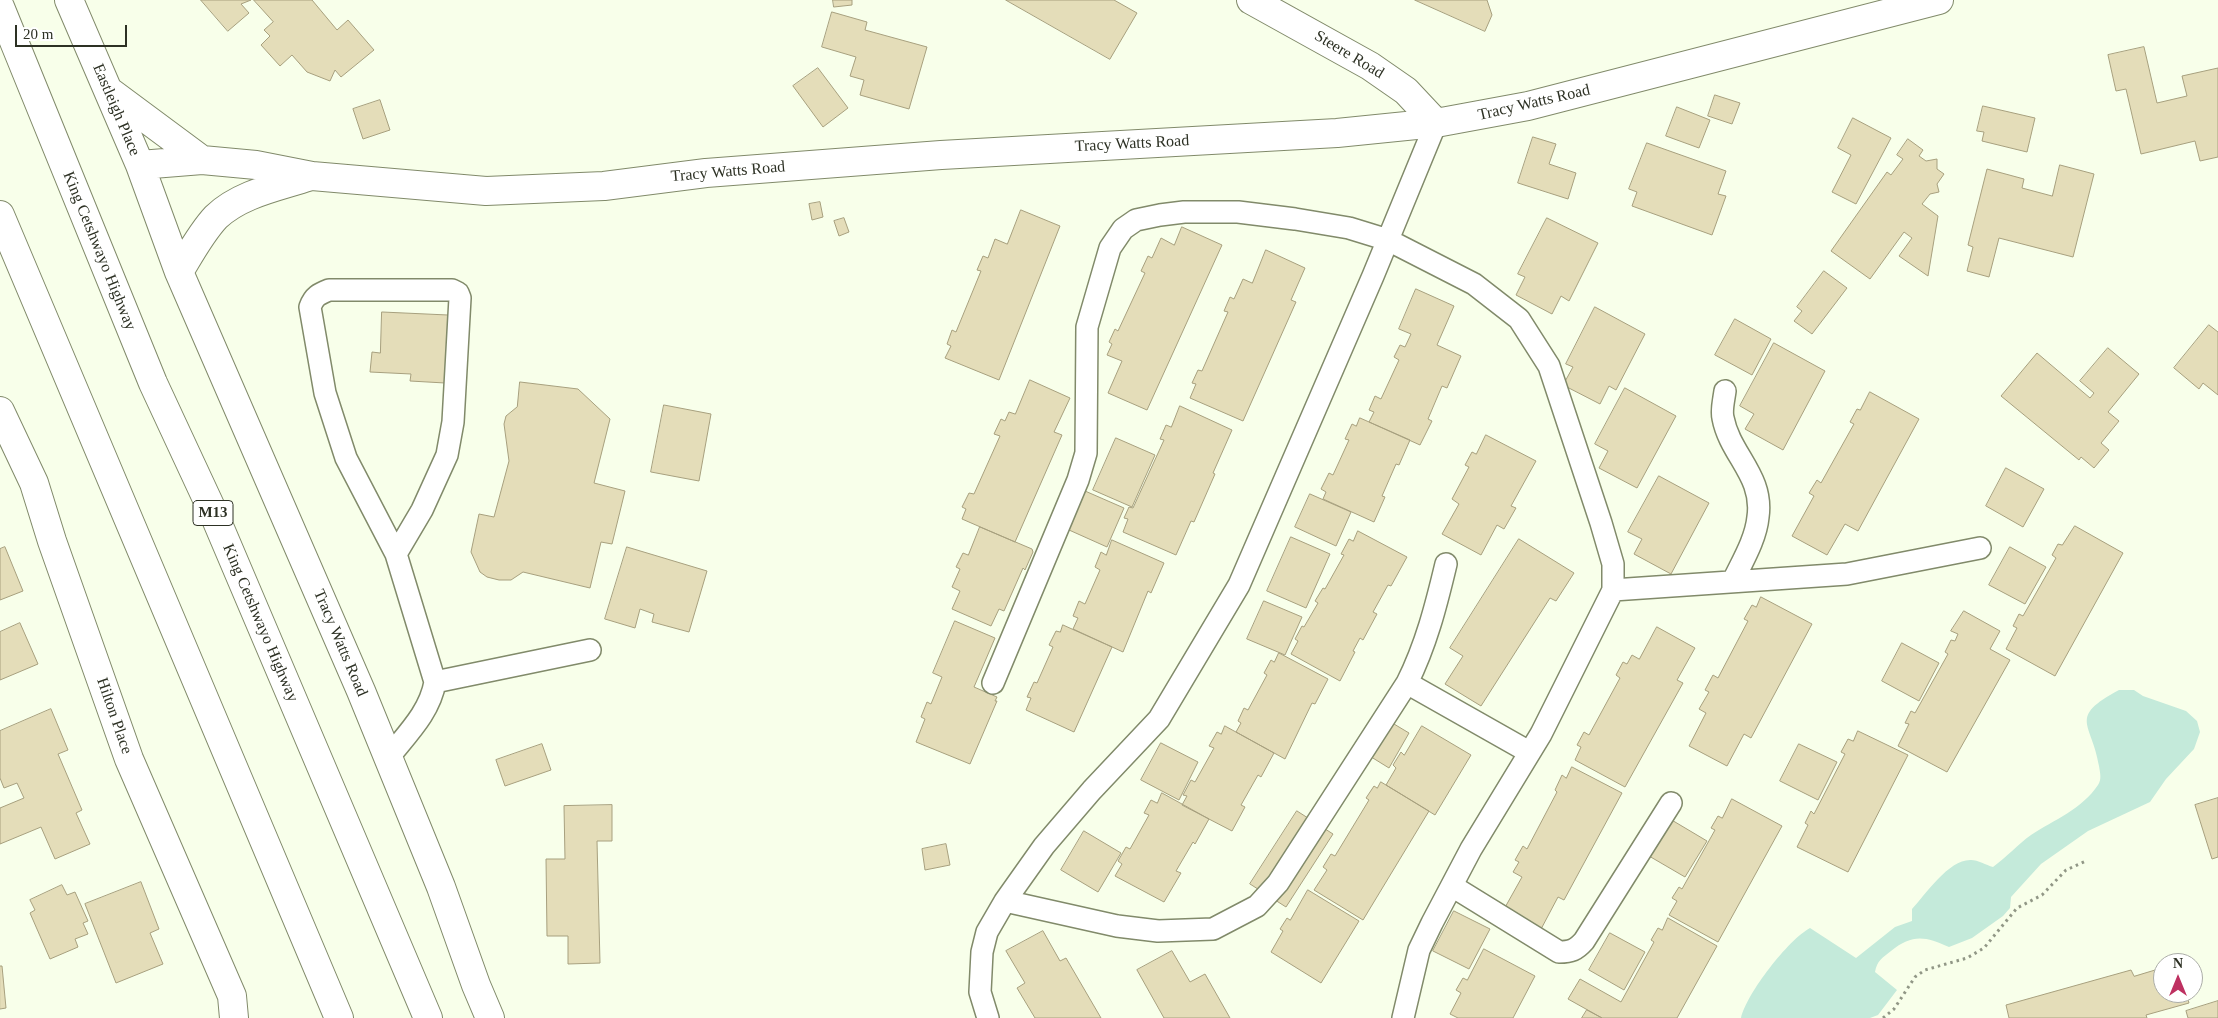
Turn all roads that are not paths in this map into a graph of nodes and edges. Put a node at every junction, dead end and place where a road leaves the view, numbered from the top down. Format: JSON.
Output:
{"nodes":[{"id":1,"x":69,"y":0,"type":"edge"},
{"id":2,"x":1251,"y":0,"type":"edge"},
{"id":3,"x":1938,"y":0,"type":"edge"},
{"id":4,"x":0,"y":6,"type":"edge"},
{"id":5,"x":108,"y":90,"type":"junction"},
{"id":6,"x":1436,"y":124,"type":"junction"},
{"id":7,"x":202,"y":160,"type":"junction"},
{"id":8,"x":140,"y":165,"type":"junction"},
{"id":9,"x":312,"y":176,"type":"junction"},
{"id":10,"x":0,"y":215,"type":"edge"},
{"id":11,"x":1388,"y":240,"type":"junction"},
{"id":12,"x":179,"y":272,"type":"junction"},
{"id":13,"x":1725,"y":391,"type":"dead end"},
{"id":14,"x":0,"y":411,"type":"edge"},
{"id":15,"x":1980,"y":548,"type":"dead end"},
{"id":16,"x":396,"y":554,"type":"junction"},
{"id":17,"x":1446,"y":564,"type":"dead end"},
{"id":18,"x":1733,"y":582,"type":"junction"},
{"id":19,"x":1613,"y":590,"type":"junction"},
{"id":20,"x":590,"y":650,"type":"dead end"},
{"id":21,"x":436,"y":682,"type":"junction"},
{"id":22,"x":993,"y":683,"type":"dead end"},
{"id":23,"x":1407,"y":683,"type":"junction"},
{"id":24,"x":1529,"y":752,"type":"junction"},
{"id":25,"x":388,"y":758,"type":"junction"},
{"id":26,"x":1671,"y":803,"type":"dead end"},
{"id":27,"x":1452,"y":886,"type":"junction"},
{"id":28,"x":1005,"y":901,"type":"junction"},
{"id":29,"x":234,"y":1018,"type":"edge"},
{"id":30,"x":339,"y":1018,"type":"edge"},
{"id":31,"x":428,"y":1018,"type":"edge"},
{"id":32,"x":490,"y":1018,"type":"edge"},
{"id":33,"x":988,"y":1018,"type":"edge"},
{"id":34,"x":1403,"y":1018,"type":"edge"}],
"edges":[{"from":1,"to":5,"type":"main road","name":"Eastleigh Place"},
{"from":2,"to":6,"type":"main road","name":"Steere Road"},
{"from":3,"to":6,"type":"main road","name":"Tracy Watts Road"},
{"from":4,"to":31,"type":"main road","name":"King Cetshwayo Highway","number":"M13"},
{"from":5,"to":7,"type":"main road"},
{"from":5,"to":8,"type":"main road","name":"Eastleigh Place"},
{"from":6,"to":9,"type":"main road","name":"Tracy Watts Road"},
{"from":6,"to":11,"type":"lane"},
{"from":7,"to":8,"type":"main road","name":"Tracy Watts Road"},
{"from":7,"to":9,"type":"main road","name":"Tracy Watts Road"},
{"from":8,"to":12,"type":"main road","name":"Tracy Watts Road"},
{"from":9,"to":12,"type":"main road","name":"Tracy Watts Road"},
{"from":10,"to":30,"type":"main road"},
{"from":11,"to":19,"type":"lane"},
{"from":11,"to":22,"type":"lane"},
{"from":11,"to":28,"type":"lane"},
{"from":12,"to":25,"type":"main road","name":"Tracy Watts Road"},
{"from":13,"to":18,"type":"lane"},
{"from":14,"to":29,"type":"main road","name":"Hilton Place"},
{"from":15,"to":18,"type":"lane"},
{"from":16,"to":16,"type":"lane"},
{"from":16,"to":21,"type":"lane"},
{"from":17,"to":23,"type":"lane"},
{"from":18,"to":19,"type":"lane"},
{"from":19,"to":24,"type":"lane"},
{"from":20,"to":21,"type":"lane"},
{"from":21,"to":25,"type":"lane"},
{"from":23,"to":24,"type":"lane"},
{"from":23,"to":28,"type":"lane"},
{"from":24,"to":27,"type":"lane"},
{"from":25,"to":32,"type":"main road","name":"Tracy Watts Road"},
{"from":26,"to":27,"type":"lane"},
{"from":27,"to":34,"type":"lane"},
{"from":28,"to":33,"type":"lane"}]}
